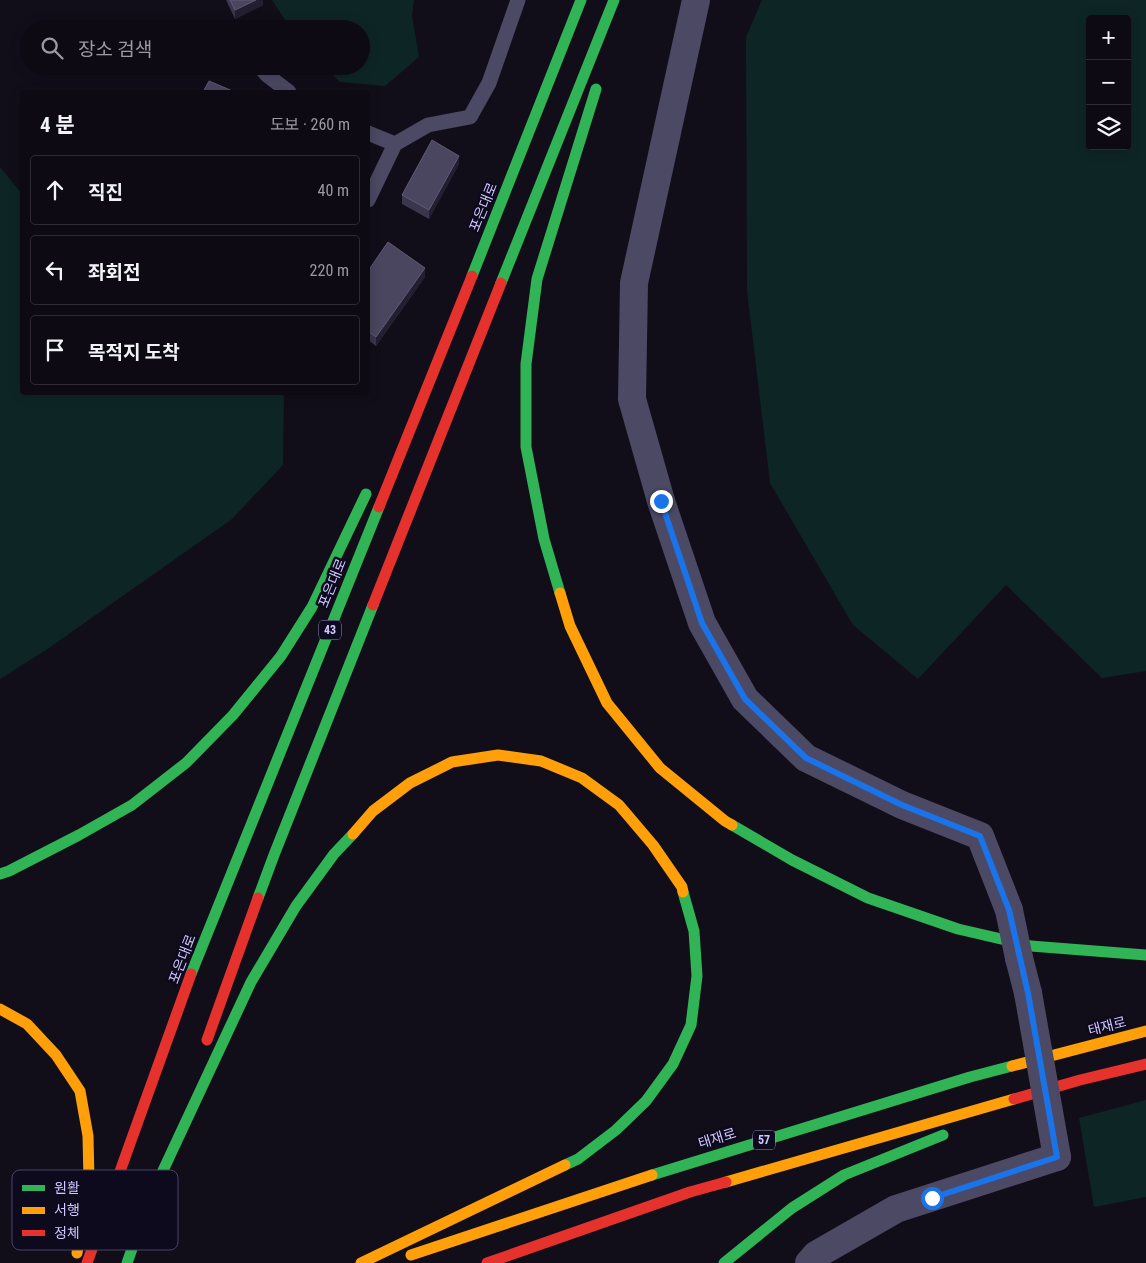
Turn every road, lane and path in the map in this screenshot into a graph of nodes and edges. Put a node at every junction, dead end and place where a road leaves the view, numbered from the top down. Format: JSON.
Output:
{"nodes":[{"id":1,"x":518,"y":0,"type":"edge"},
{"id":2,"x":581,"y":0,"type":"edge"},
{"id":3,"x":614,"y":0,"type":"edge"},
{"id":4,"x":623,"y":0,"type":"edge"},
{"id":5,"x":696,"y":0,"type":"edge"},
{"id":6,"x":615,"y":28,"type":"dead end"},
{"id":7,"x":600,"y":74,"type":"dead end"},
{"id":8,"x":267,"y":75,"type":"edge"},
{"id":9,"x":286,"y":90,"type":"edge"},
{"id":10,"x":370,"y":134,"type":"edge"},
{"id":11,"x":395,"y":144,"type":"junction"},
{"id":12,"x":370,"y":196,"type":"edge"},
{"id":13,"x":484,"y":247,"type":"junction"},
{"id":14,"x":406,"y":409,"type":"dead end"},
{"id":15,"x":372,"y":481,"type":"dead end"},
{"id":16,"x":0,"y":874,"type":"edge"},
{"id":17,"x":1146,"y":955,"type":"edge"},
{"id":18,"x":0,"y":1008,"type":"edge"},
{"id":19,"x":1146,"y":1031,"type":"edge"},
{"id":20,"x":203,"y":1049,"type":"dead end"},
{"id":21,"x":1146,"y":1064,"type":"edge"},
{"id":22,"x":1080,"y":1080,"type":"junction"},
{"id":23,"x":190,"y":1086,"type":"dead end"},
{"id":24,"x":980,"y":1120,"type":"dead end"},
{"id":25,"x":953,"y":1131,"type":"dead end"},
{"id":26,"x":89,"y":1170,"type":"edge"},
{"id":27,"x":120,"y":1170,"type":"edge"},
{"id":28,"x":159,"y":1170,"type":"edge"},
{"id":29,"x":163,"y":1170,"type":"edge"},
{"id":30,"x":77,"y":1250,"type":"edge"},
{"id":31,"x":92,"y":1250,"type":"edge"},
{"id":32,"x":131,"y":1250,"type":"edge"},
{"id":33,"x":397,"y":1260,"type":"dead end"},
{"id":34,"x":75,"y":1263,"type":"edge"},
{"id":35,"x":87,"y":1263,"type":"edge"},
{"id":36,"x":127,"y":1263,"type":"edge"},
{"id":37,"x":361,"y":1263,"type":"edge"},
{"id":38,"x":487,"y":1263,"type":"edge"},
{"id":39,"x":724,"y":1263,"type":"edge"},
{"id":40,"x":808,"y":1263,"type":"edge"}],
"edges":[{"from":1,"to":11,"type":"lane"},
{"from":2,"to":13,"type":"highway","name":"포은대로","number":"43"},
{"from":3,"to":20,"type":"highway","number":"43"},
{"from":4,"to":6,"type":"highway"},
{"from":5,"to":40,"type":"street","bridge":true},
{"from":7,"to":17,"type":"highway"},
{"from":8,"to":9,"type":"lane"},
{"from":10,"to":11,"type":"lane"},
{"from":11,"to":12,"type":"lane"},
{"from":13,"to":14,"type":"highway"},
{"from":13,"to":27,"type":"highway","name":"포은대로","number":"43"},
{"from":15,"to":16,"type":"highway"},
{"from":18,"to":26,"type":"highway"},
{"from":19,"to":33,"type":"highway","name":"태재로","number":"57"},
{"from":21,"to":22,"type":"highway","number":"57"},
{"from":22,"to":24,"type":"highway"},
{"from":22,"to":38,"type":"highway","number":"57"},
{"from":23,"to":28,"type":"highway"},
{"from":25,"to":39,"type":"highway"},
{"from":29,"to":37,"type":"highway"},
{"from":30,"to":34,"type":"highway"},
{"from":31,"to":35,"type":"highway","name":"포은대로","number":"43"},
{"from":32,"to":36,"type":"highway"}]}
